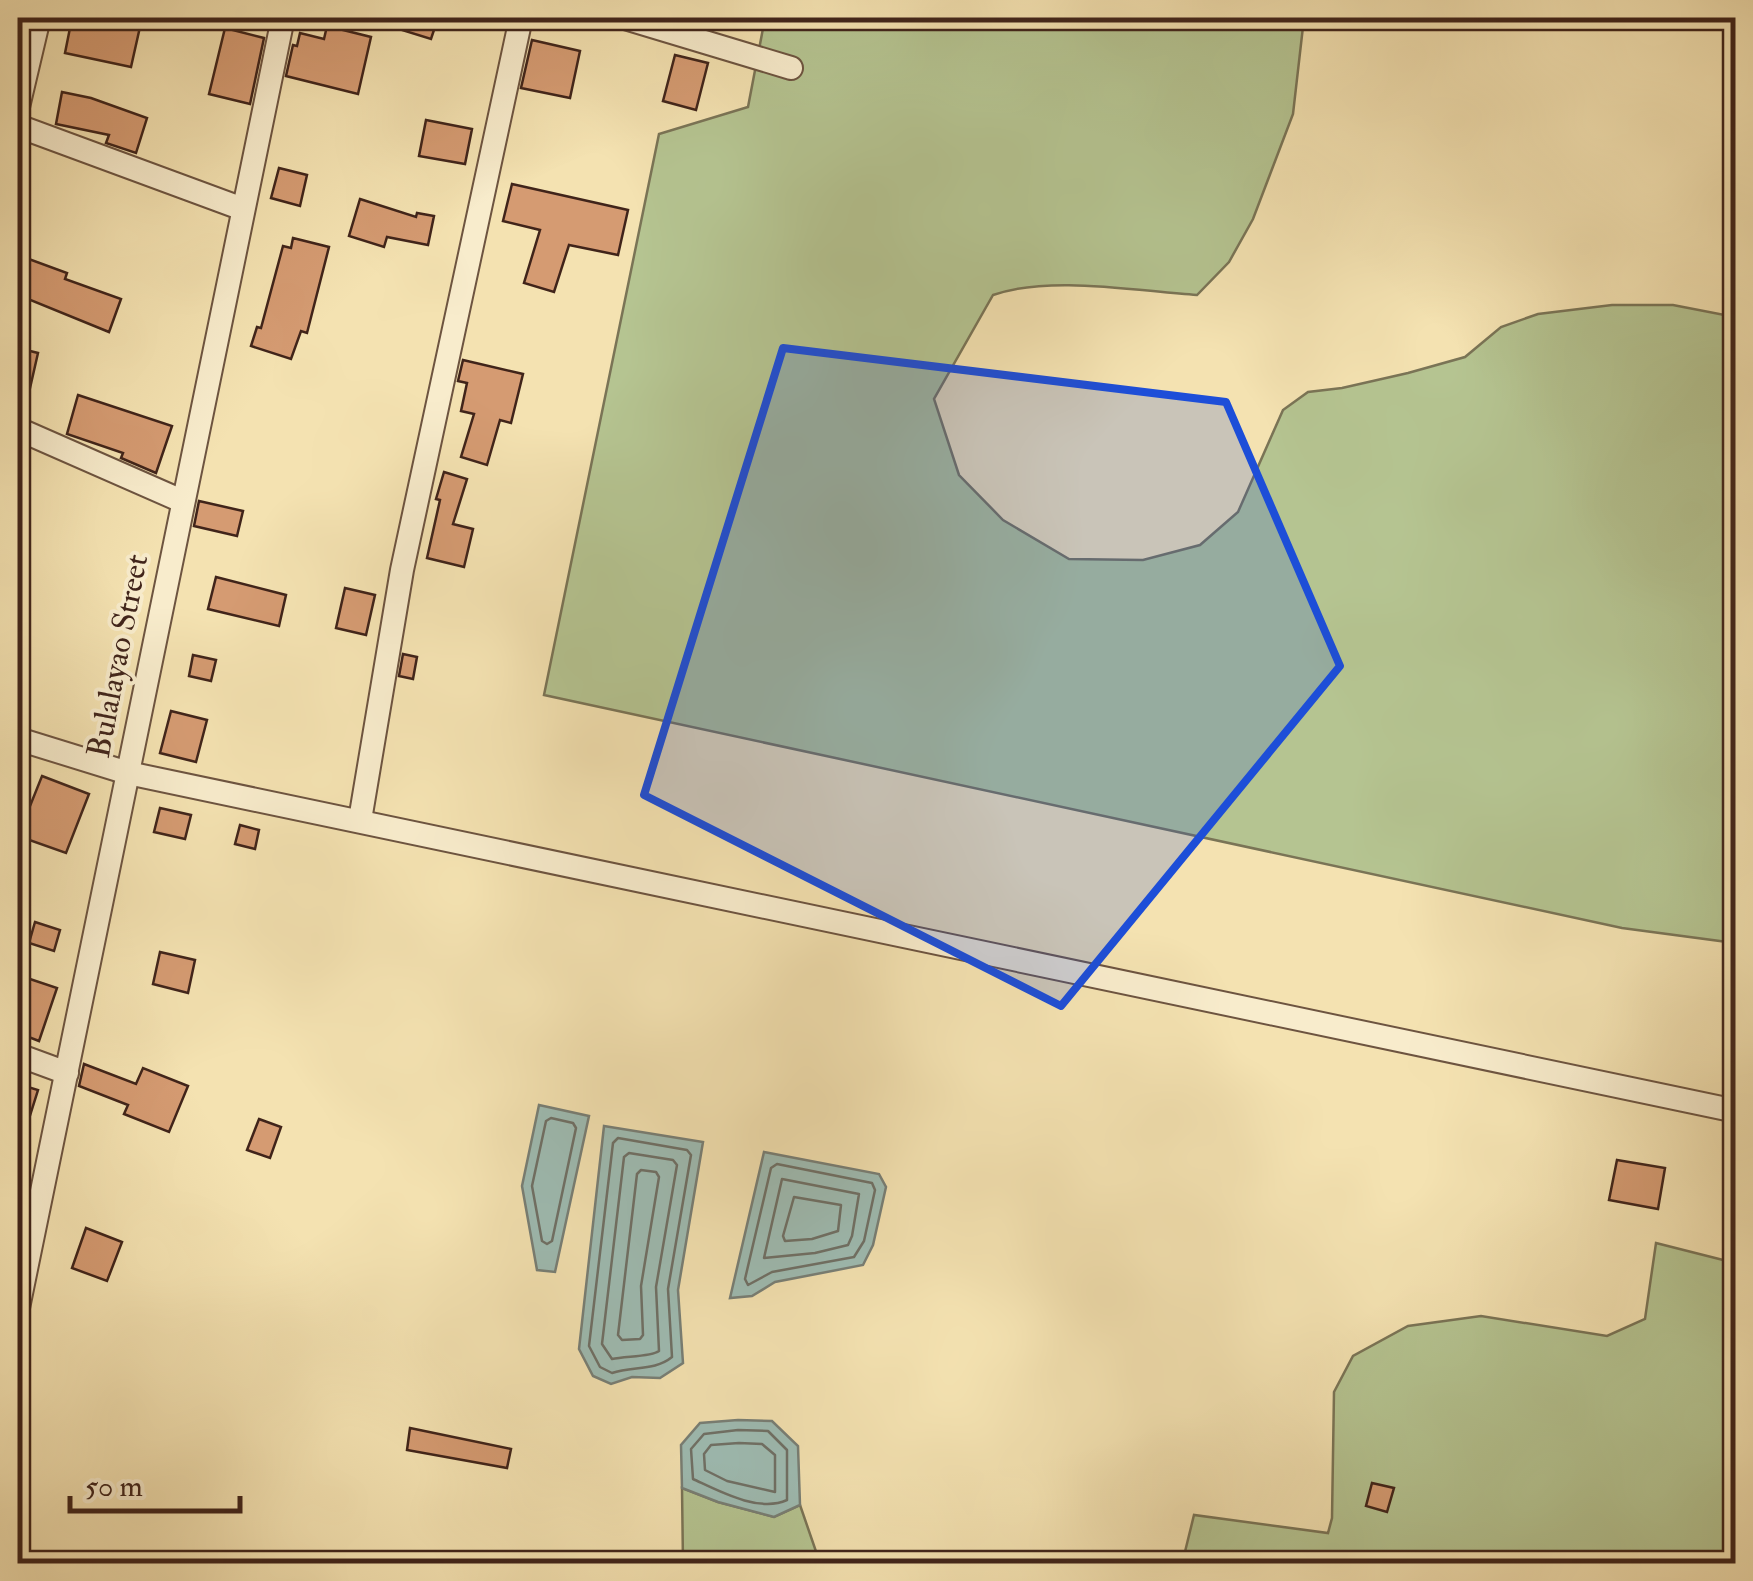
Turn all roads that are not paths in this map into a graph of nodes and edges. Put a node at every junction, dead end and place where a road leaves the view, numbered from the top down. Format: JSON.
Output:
{"nodes":[{"id":1,"x":39,"y":18,"type":"edge"},
{"id":2,"x":283,"y":18,"type":"edge"},
{"id":3,"x":521,"y":18,"type":"edge"},
{"id":4,"x":624,"y":18,"type":"edge"},
{"id":5,"x":791,"y":68,"type":"dead end"},
{"id":6,"x":18,"y":107,"type":"edge"},
{"id":7,"x":18,"y":126,"type":"edge"},
{"id":8,"x":243,"y":209,"type":"junction"},
{"id":9,"x":18,"y":429,"type":"edge"},
{"id":10,"x":182,"y":501,"type":"junction"},
{"id":11,"x":18,"y":738,"type":"edge"},
{"id":12,"x":128,"y":773,"type":"junction"},
{"id":13,"x":360,"y":820,"type":"junction"},
{"id":14,"x":18,"y":1055,"type":"edge"},
{"id":15,"x":66,"y":1073,"type":"junction"},
{"id":16,"x":1736,"y":1111,"type":"edge"},
{"id":17,"x":18,"y":1308,"type":"edge"}],
"edges":[{"from":1,"to":6,"type":"street"},
{"from":2,"to":8,"type":"street","name":"Bulalayao Street"},
{"from":3,"to":13,"type":"street"},
{"from":4,"to":5,"type":"street"},
{"from":7,"to":8,"type":"street"},
{"from":8,"to":10,"type":"street","name":"Bulalayao Street"},
{"from":9,"to":10,"type":"street"},
{"from":10,"to":12,"type":"street","name":"Bulalayao Street"},
{"from":11,"to":12,"type":"street"},
{"from":12,"to":13,"type":"street"},
{"from":12,"to":15,"type":"street","name":"Bulalayao Street"},
{"from":13,"to":16,"type":"street"},
{"from":14,"to":15,"type":"street"},
{"from":15,"to":17,"type":"street","name":"Bulalayao Street"}]}
